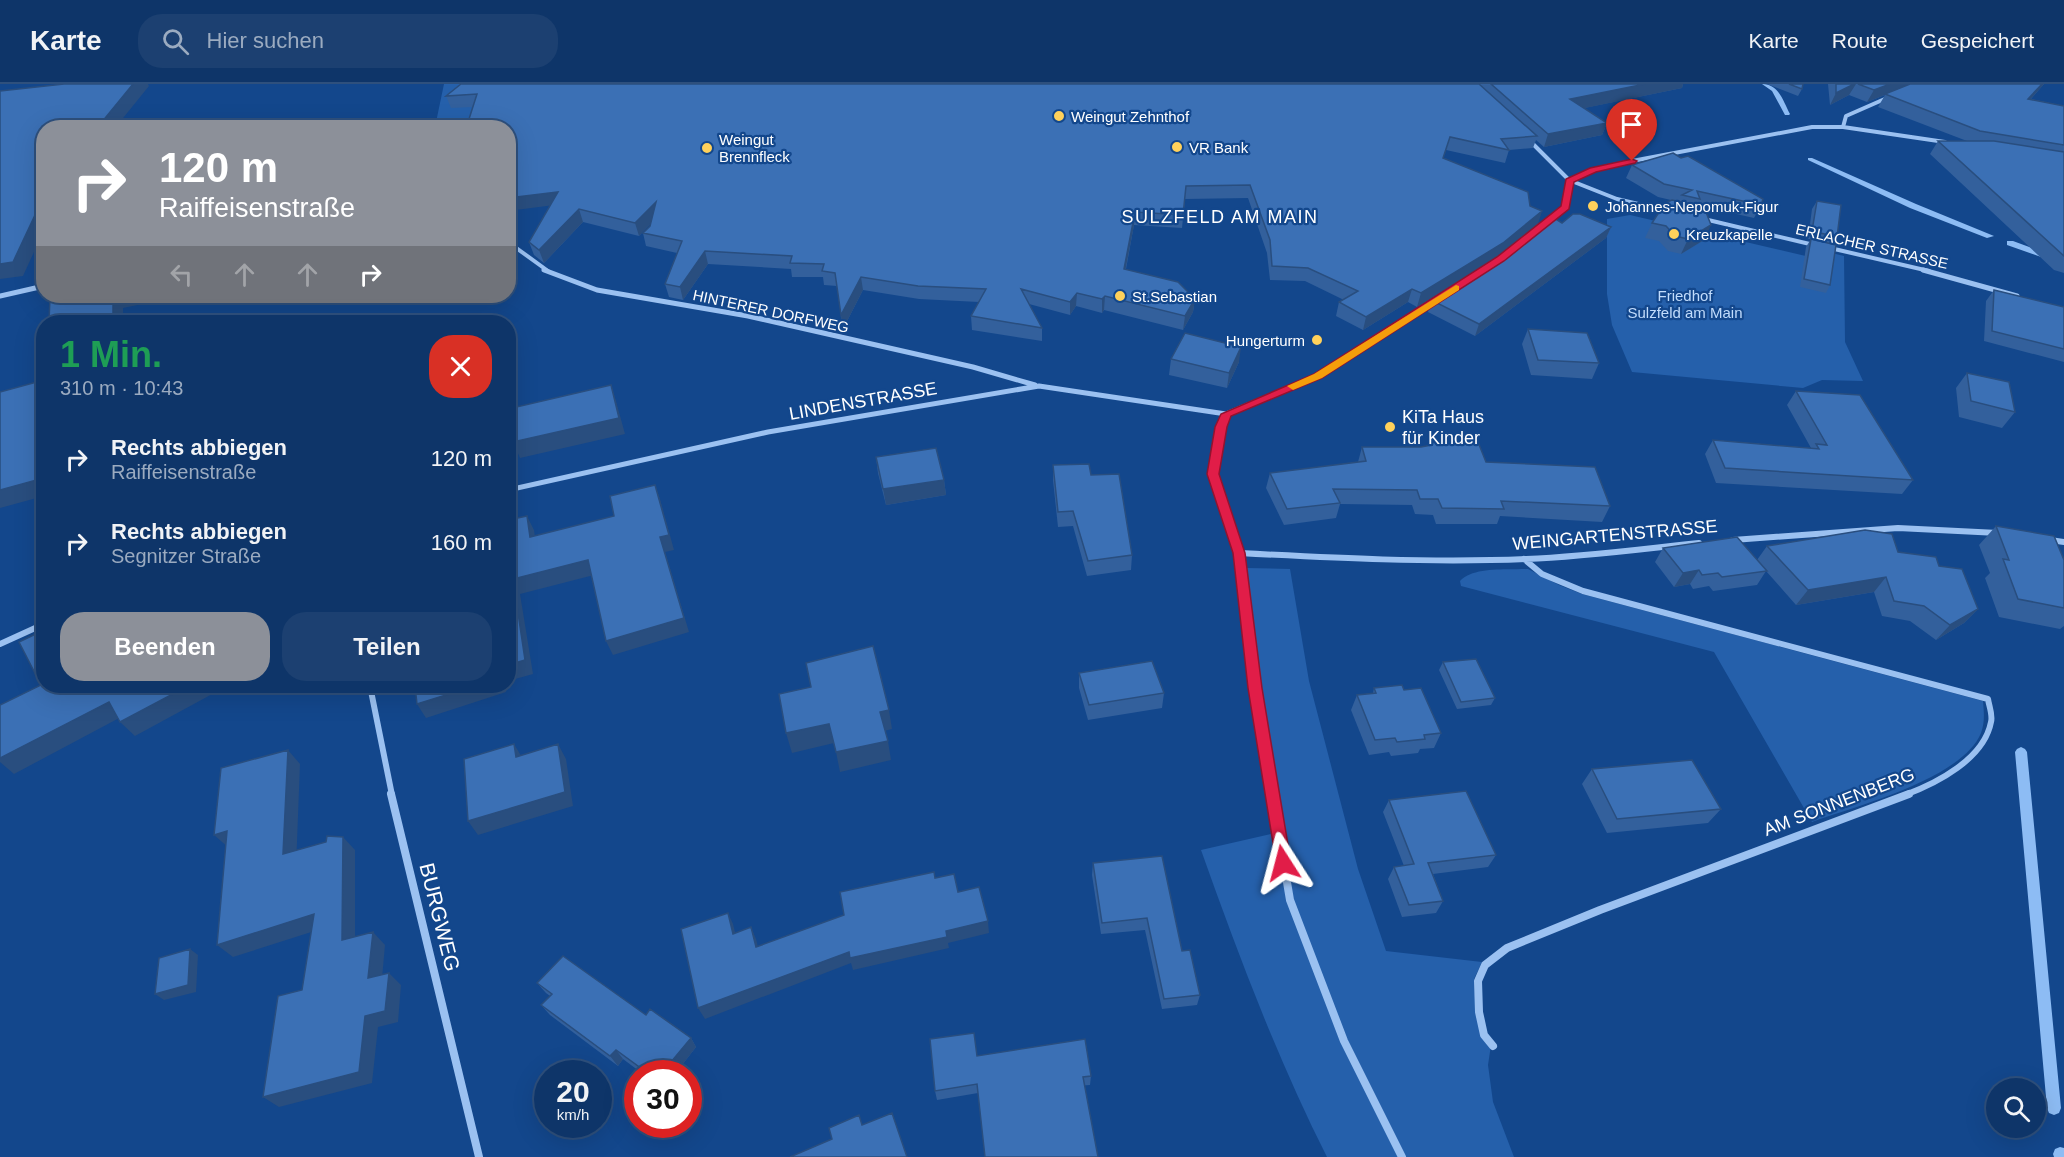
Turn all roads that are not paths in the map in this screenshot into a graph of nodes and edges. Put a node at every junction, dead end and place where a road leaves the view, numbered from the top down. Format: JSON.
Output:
{"nodes":[{"id":1,"x":1888,"y":98,"type":"edge"},
{"id":2,"x":1843,"y":127,"type":"junction"},
{"id":3,"x":1528,"y":139,"type":"edge"},
{"id":4,"x":1950,"y":143,"type":"edge"},
{"id":5,"x":1569,"y":180,"type":"junction"},
{"id":6,"x":1676,"y":213,"type":"edge"},
{"id":7,"x":1699,"y":218,"type":"edge"},
{"id":8,"x":1538,"y":230,"type":"edge"},
{"id":9,"x":1816,"y":245,"type":"edge"},
{"id":10,"x":1827,"y":248,"type":"edge"},
{"id":11,"x":516,"y":249,"type":"edge"},
{"id":12,"x":36,"y":288,"type":"edge"},
{"id":13,"x":0,"y":296,"type":"edge"},
{"id":14,"x":1443,"y":296,"type":"edge"},
{"id":15,"x":2020,"y":297,"type":"edge"},
{"id":16,"x":1039,"y":386,"type":"junction"},
{"id":17,"x":1226,"y":414,"type":"junction"},
{"id":18,"x":516,"y":488,"type":"edge"},
{"id":19,"x":2005,"y":534,"type":"edge"},
{"id":20,"x":2040,"y":538,"type":"edge"},
{"id":21,"x":1729,"y":540,"type":"edge"},
{"id":22,"x":2064,"y":542,"type":"edge"},
{"id":23,"x":1707,"y":543,"type":"edge"},
{"id":24,"x":1239,"y":553,"type":"junction"},
{"id":25,"x":1524,"y":559,"type":"junction"},
{"id":26,"x":36,"y":628,"type":"edge"},
{"id":27,"x":0,"y":644,"type":"edge"},
{"id":28,"x":370,"y":693,"type":"edge"},
{"id":29,"x":1493,"y":1046,"type":"dead end"},
{"id":30,"x":479,"y":1157,"type":"edge"},
{"id":31,"x":1402,"y":1157,"type":"edge"}],
"edges":[{"from":1,"to":2,"type":"street"},
{"from":2,"to":4,"type":"street"},
{"from":2,"to":5,"type":"street"},
{"from":3,"to":5,"type":"street"},
{"from":5,"to":6,"type":"street"},
{"from":5,"to":8,"type":"street"},
{"from":7,"to":9,"type":"street","name":"ERLACHER STRASSE"},
{"from":10,"to":15,"type":"street","name":"ERLACHER STRASSE"},
{"from":11,"to":16,"type":"street","name":"HINTERER DORFWEG"},
{"from":12,"to":13,"type":"street"},
{"from":14,"to":17,"type":"street"},
{"from":16,"to":17,"type":"street","name":"LINDENSTRASSE"},
{"from":16,"to":18,"type":"street","name":"LINDENSTRASSE"},
{"from":17,"to":24,"type":"street"},
{"from":19,"to":21,"type":"street","name":"WEINGARTENSTRASSE"},
{"from":20,"to":22,"type":"street"},
{"from":23,"to":25,"type":"street","name":"WEINGARTENSTRASSE"},
{"from":24,"to":25,"type":"street","name":"WEINGARTENSTRASSE"},
{"from":24,"to":31,"type":"street"},
{"from":25,"to":29,"type":"street","name":"AM SONNENBERG"},
{"from":26,"to":27,"type":"street"},
{"from":28,"to":30,"type":"street","name":"BURGWEG"}]}
